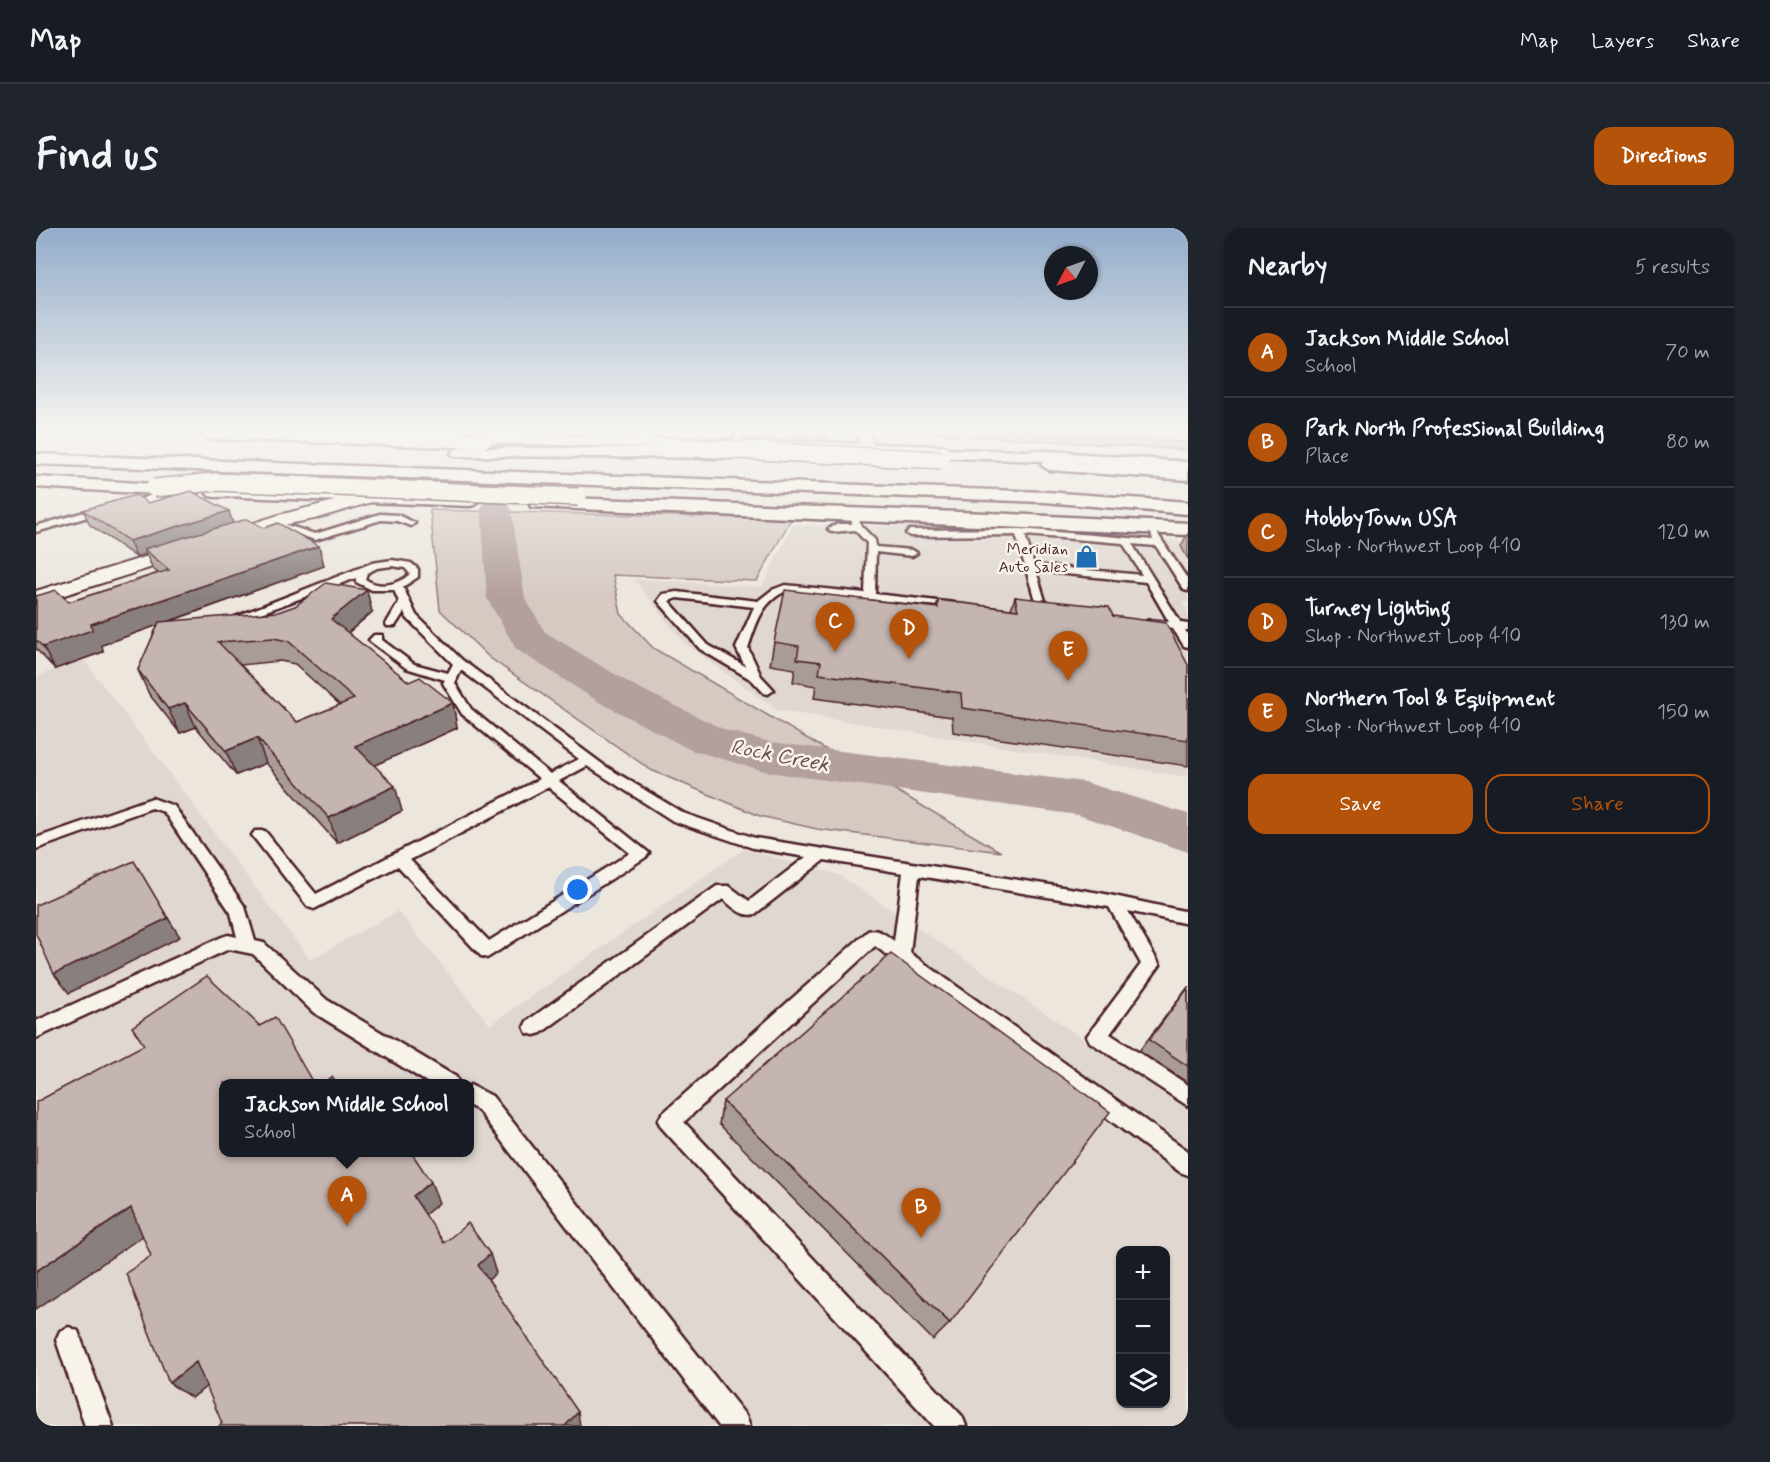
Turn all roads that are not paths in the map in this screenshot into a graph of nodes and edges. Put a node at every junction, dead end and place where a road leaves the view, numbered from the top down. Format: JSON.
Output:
{"nodes":[{"id":1,"x":111,"y":486,"type":"edge"},
{"id":2,"x":119,"y":486,"type":"edge"},
{"id":3,"x":175,"y":486,"type":"edge"},
{"id":4,"x":310,"y":486,"type":"edge"},
{"id":5,"x":756,"y":486,"type":"edge"},
{"id":6,"x":1158,"y":486,"type":"edge"},
{"id":7,"x":812,"y":488,"type":"junction"},
{"id":8,"x":1188,"y":488,"type":"edge"},
{"id":9,"x":174,"y":490,"type":"junction"},
{"id":10,"x":215,"y":492,"type":"junction"},
{"id":11,"x":276,"y":495,"type":"junction"},
{"id":12,"x":366,"y":498,"type":"junction"},
{"id":13,"x":1188,"y":508,"type":"edge"},
{"id":14,"x":278,"y":521,"type":"junction"},
{"id":15,"x":855,"y":521,"type":"junction"},
{"id":16,"x":36,"y":523,"type":"edge"},
{"id":17,"x":411,"y":523,"type":"dead end"},
{"id":18,"x":53,"y":524,"type":"junction"},
{"id":19,"x":36,"y":529,"type":"edge"},
{"id":20,"x":832,"y":529,"type":"dead end"},
{"id":21,"x":1186,"y":529,"type":"edge"},
{"id":22,"x":1020,"y":532,"type":"junction"},
{"id":23,"x":910,"y":533,"type":"dead end"},
{"id":24,"x":1153,"y":535,"type":"junction"},
{"id":25,"x":1126,"y":541,"type":"junction"},
{"id":26,"x":872,"y":549,"type":"junction"},
{"id":27,"x":912,"y":553,"type":"dead end"},
{"id":28,"x":1030,"y":567,"type":"junction"},
{"id":29,"x":362,"y":572,"type":"junction"},
{"id":30,"x":1149,"y":579,"type":"junction"},
{"id":31,"x":397,"y":586,"type":"junction"},
{"id":32,"x":1188,"y":588,"type":"edge"},
{"id":33,"x":870,"y":597,"type":"junction"},
{"id":34,"x":36,"y":598,"type":"edge"},
{"id":35,"x":405,"y":602,"type":"junction"},
{"id":36,"x":758,"y":604,"type":"junction"},
{"id":37,"x":969,"y":607,"type":"edge"},
{"id":38,"x":1044,"y":614,"type":"edge"},
{"id":39,"x":1133,"y":622,"type":"edge"},
{"id":40,"x":391,"y":624,"type":"dead end"},
{"id":41,"x":217,"y":625,"type":"edge"},
{"id":42,"x":1183,"y":626,"type":"edge"},
{"id":43,"x":378,"y":637,"type":"dead end"},
{"id":44,"x":1188,"y":644,"type":"edge"},
{"id":45,"x":459,"y":663,"type":"junction"},
{"id":46,"x":756,"y":677,"type":"junction"},
{"id":47,"x":452,"y":678,"type":"junction"},
{"id":48,"x":768,"y":690,"type":"dead end"},
{"id":49,"x":588,"y":760,"type":"junction"},
{"id":50,"x":549,"y":780,"type":"junction"},
{"id":51,"x":260,"y":835,"type":"dead end"},
{"id":52,"x":36,"y":844,"type":"edge"},
{"id":53,"x":821,"y":854,"type":"junction"},
{"id":54,"x":399,"y":858,"type":"junction"},
{"id":55,"x":912,"y":868,"type":"junction"},
{"id":56,"x":1114,"y":902,"type":"junction"},
{"id":57,"x":1188,"y":918,"type":"edge"},
{"id":58,"x":248,"y":946,"type":"junction"},
{"id":59,"x":901,"y":956,"type":"junction"},
{"id":60,"x":534,"y":1027,"type":"dead end"},
{"id":61,"x":36,"y":1030,"type":"edge"},
{"id":62,"x":442,"y":1079,"type":"edge"},
{"id":63,"x":1188,"y":1096,"type":"edge"},
{"id":64,"x":474,"y":1097,"type":"edge"},
{"id":65,"x":1188,"y":1164,"type":"edge"},
{"id":66,"x":69,"y":1340,"type":"dead end"},
{"id":67,"x":99,"y":1426,"type":"edge"},
{"id":68,"x":736,"y":1426,"type":"edge"},
{"id":69,"x":952,"y":1426,"type":"edge"}],
"edges":[{"from":1,"to":9,"type":"main road"},
{"from":2,"to":3,"type":"main road","bridge":true},
{"from":4,"to":21,"type":"main road","bridge":true},
{"from":5,"to":7,"type":"main road"},
{"from":6,"to":8,"type":"main road"},
{"from":7,"to":10,"type":"main road"},
{"from":7,"to":13,"type":"main road"},
{"from":9,"to":10,"type":"main road"},
{"from":9,"to":18,"type":"lane"},
{"from":10,"to":11,"type":"main road"},
{"from":11,"to":12,"type":"main road"},
{"from":11,"to":14,"type":"street"},
{"from":12,"to":14,"type":"street"},
{"from":12,"to":15,"type":"main road"},
{"from":14,"to":17,"type":"lane"},
{"from":14,"to":34,"type":"street"},
{"from":15,"to":20,"type":"lane"},
{"from":15,"to":24,"type":"main road"},
{"from":15,"to":26,"type":"lane"},
{"from":16,"to":18,"type":"lane"},
{"from":18,"to":19,"type":"lane"},
{"from":21,"to":24,"type":"main road"},
{"from":22,"to":23,"type":"lane"},
{"from":22,"to":25,"type":"lane"},
{"from":22,"to":28,"type":"lane"},
{"from":24,"to":25,"type":"lane"},
{"from":24,"to":32,"type":"lane"},
{"from":25,"to":30,"type":"lane"},
{"from":26,"to":27,"type":"lane"},
{"from":26,"to":33,"type":"lane"},
{"from":28,"to":30,"type":"lane"},
{"from":28,"to":38,"type":"lane"},
{"from":29,"to":31,"type":"lane"},
{"from":29,"to":31,"type":"lane"},
{"from":29,"to":41,"type":"lane"},
{"from":30,"to":42,"type":"lane"},
{"from":31,"to":35,"type":"lane"},
{"from":33,"to":36,"type":"lane"},
{"from":33,"to":37,"type":"lane"},
{"from":35,"to":40,"type":"lane"},
{"from":35,"to":45,"type":"lane"},
{"from":36,"to":46,"type":"lane"},
{"from":36,"to":46,"type":"lane"},
{"from":39,"to":42,"type":"lane"},
{"from":42,"to":44,"type":"lane"},
{"from":43,"to":47,"type":"lane"},
{"from":45,"to":47,"type":"lane"},
{"from":45,"to":49,"type":"lane"},
{"from":46,"to":48,"type":"lane"},
{"from":47,"to":50,"type":"lane"},
{"from":49,"to":50,"type":"lane"},
{"from":49,"to":53,"type":"lane"},
{"from":50,"to":54,"type":"lane"},
{"from":50,"to":54,"type":"lane"},
{"from":51,"to":54,"type":"lane"},
{"from":52,"to":58,"type":"lane"},
{"from":53,"to":55,"type":"lane"},
{"from":53,"to":60,"type":"lane"},
{"from":55,"to":56,"type":"lane"},
{"from":55,"to":59,"type":"lane"},
{"from":56,"to":57,"type":"lane"},
{"from":56,"to":63,"type":"lane"},
{"from":58,"to":61,"type":"lane"},
{"from":58,"to":62,"type":"lane"},
{"from":59,"to":65,"type":"lane"},
{"from":59,"to":69,"type":"lane"},
{"from":64,"to":68,"type":"lane"},
{"from":66,"to":67,"type":"lane"}]}
